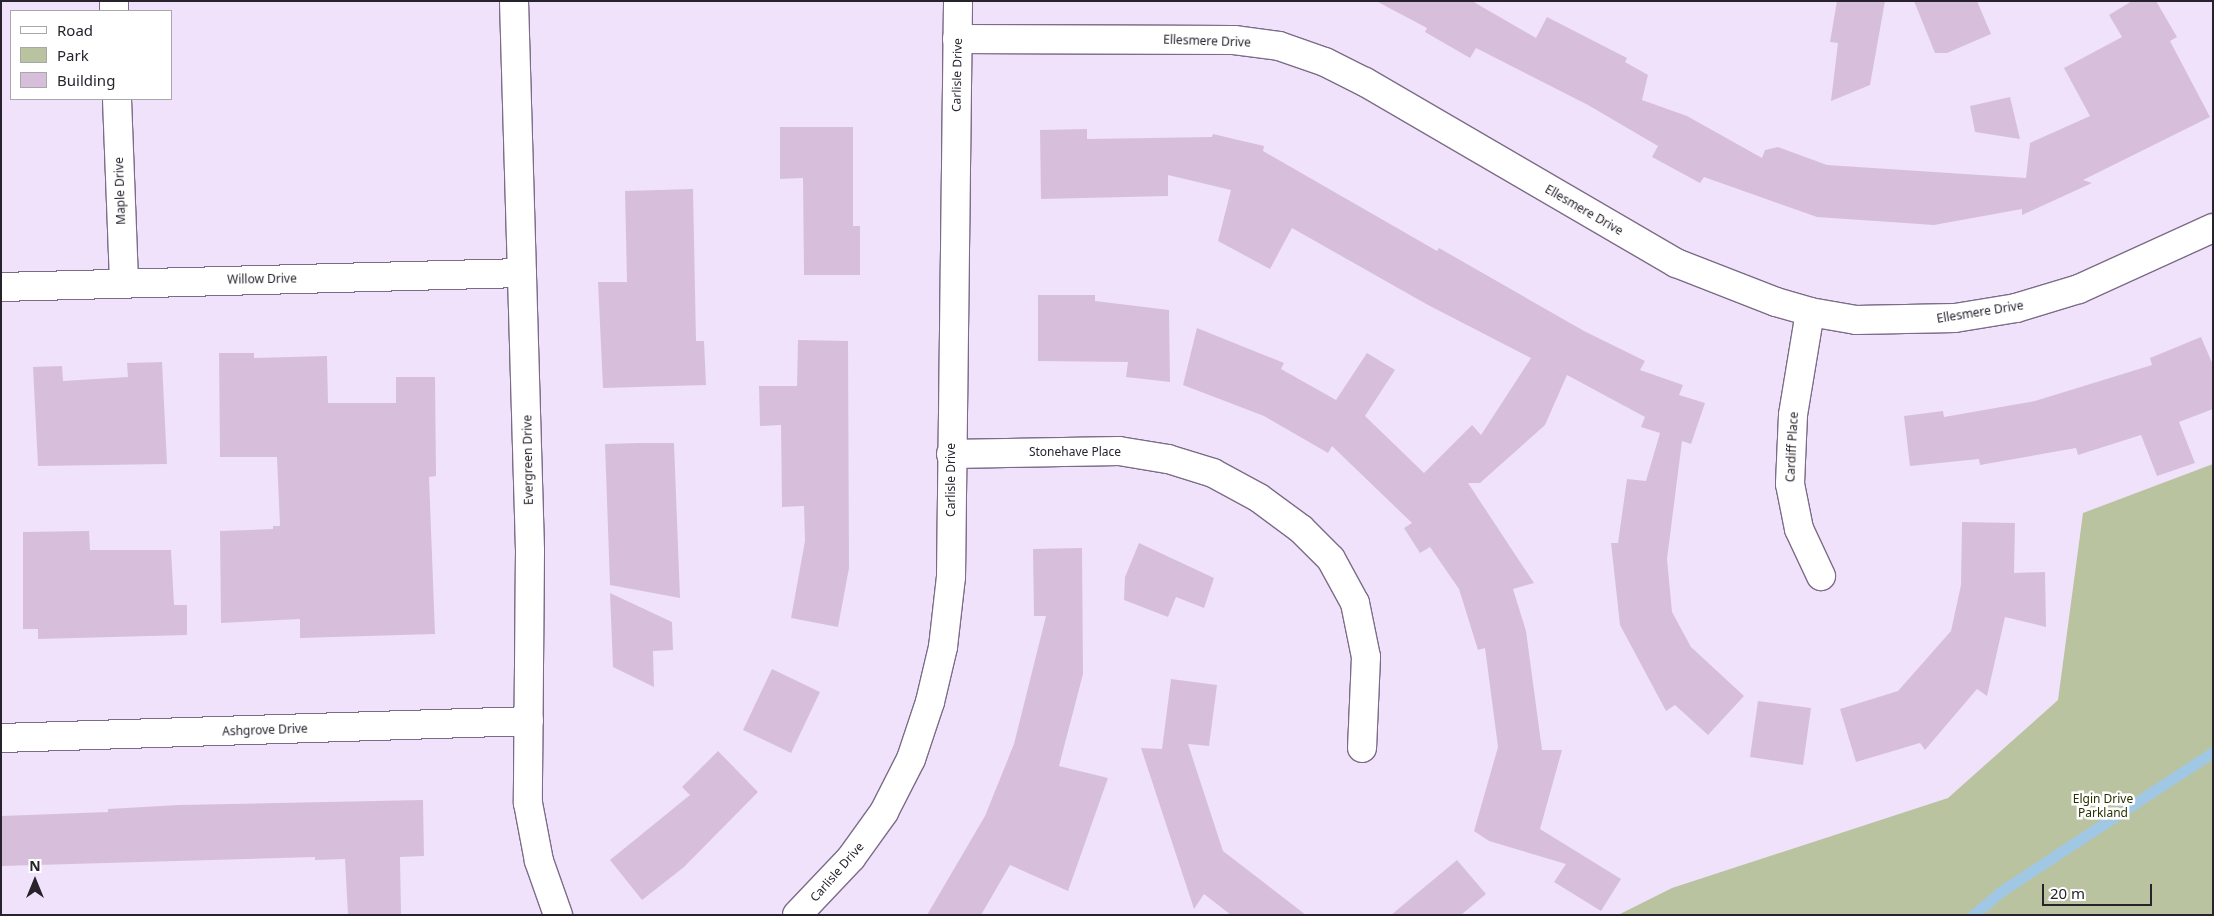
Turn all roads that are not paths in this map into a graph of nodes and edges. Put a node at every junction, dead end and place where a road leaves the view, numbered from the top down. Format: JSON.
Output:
{"nodes":[{"id":1,"x":514,"y":1,"type":"edge"},
{"id":2,"x":958,"y":1,"type":"edge"},
{"id":3,"x":957,"y":39,"type":"junction"},
{"id":4,"x":116,"y":100,"type":"edge"},
{"id":5,"x":2213,"y":228,"type":"edge"},
{"id":6,"x":522,"y":273,"type":"junction"},
{"id":7,"x":124,"y":282,"type":"junction"},
{"id":8,"x":1,"y":286,"type":"edge"},
{"id":9,"x":1810,"y":312,"type":"junction"},
{"id":10,"x":951,"y":454,"type":"junction"},
{"id":11,"x":1821,"y":576,"type":"dead end"},
{"id":12,"x":529,"y":721,"type":"junction"},
{"id":13,"x":1,"y":738,"type":"edge"},
{"id":14,"x":1362,"y":748,"type":"dead end"},
{"id":15,"x":558,"y":915,"type":"edge"},
{"id":16,"x":797,"y":915,"type":"edge"}],
"edges":[{"from":1,"to":6,"type":"street","name":"Evergreen Drive"},
{"from":2,"to":3,"type":"street","name":"Carlisle Drive"},
{"from":3,"to":9,"type":"street","name":"Ellesmere Drive"},
{"from":3,"to":10,"type":"street","name":"Carlisle Drive"},
{"from":4,"to":7,"type":"street","name":"Maple Drive"},
{"from":5,"to":9,"type":"street","name":"Ellesmere Drive"},
{"from":6,"to":7,"type":"street","name":"Willow Drive"},
{"from":6,"to":12,"type":"street","name":"Evergreen Drive"},
{"from":7,"to":8,"type":"street","name":"Willow Drive"},
{"from":9,"to":11,"type":"street","name":"Cardiff Place"},
{"from":10,"to":14,"type":"street","name":"Stonehave Place"},
{"from":10,"to":16,"type":"street","name":"Carlisle Drive"},
{"from":12,"to":13,"type":"street","name":"Ashgrove Drive"},
{"from":12,"to":15,"type":"street","name":"Evergreen Drive"}]}
